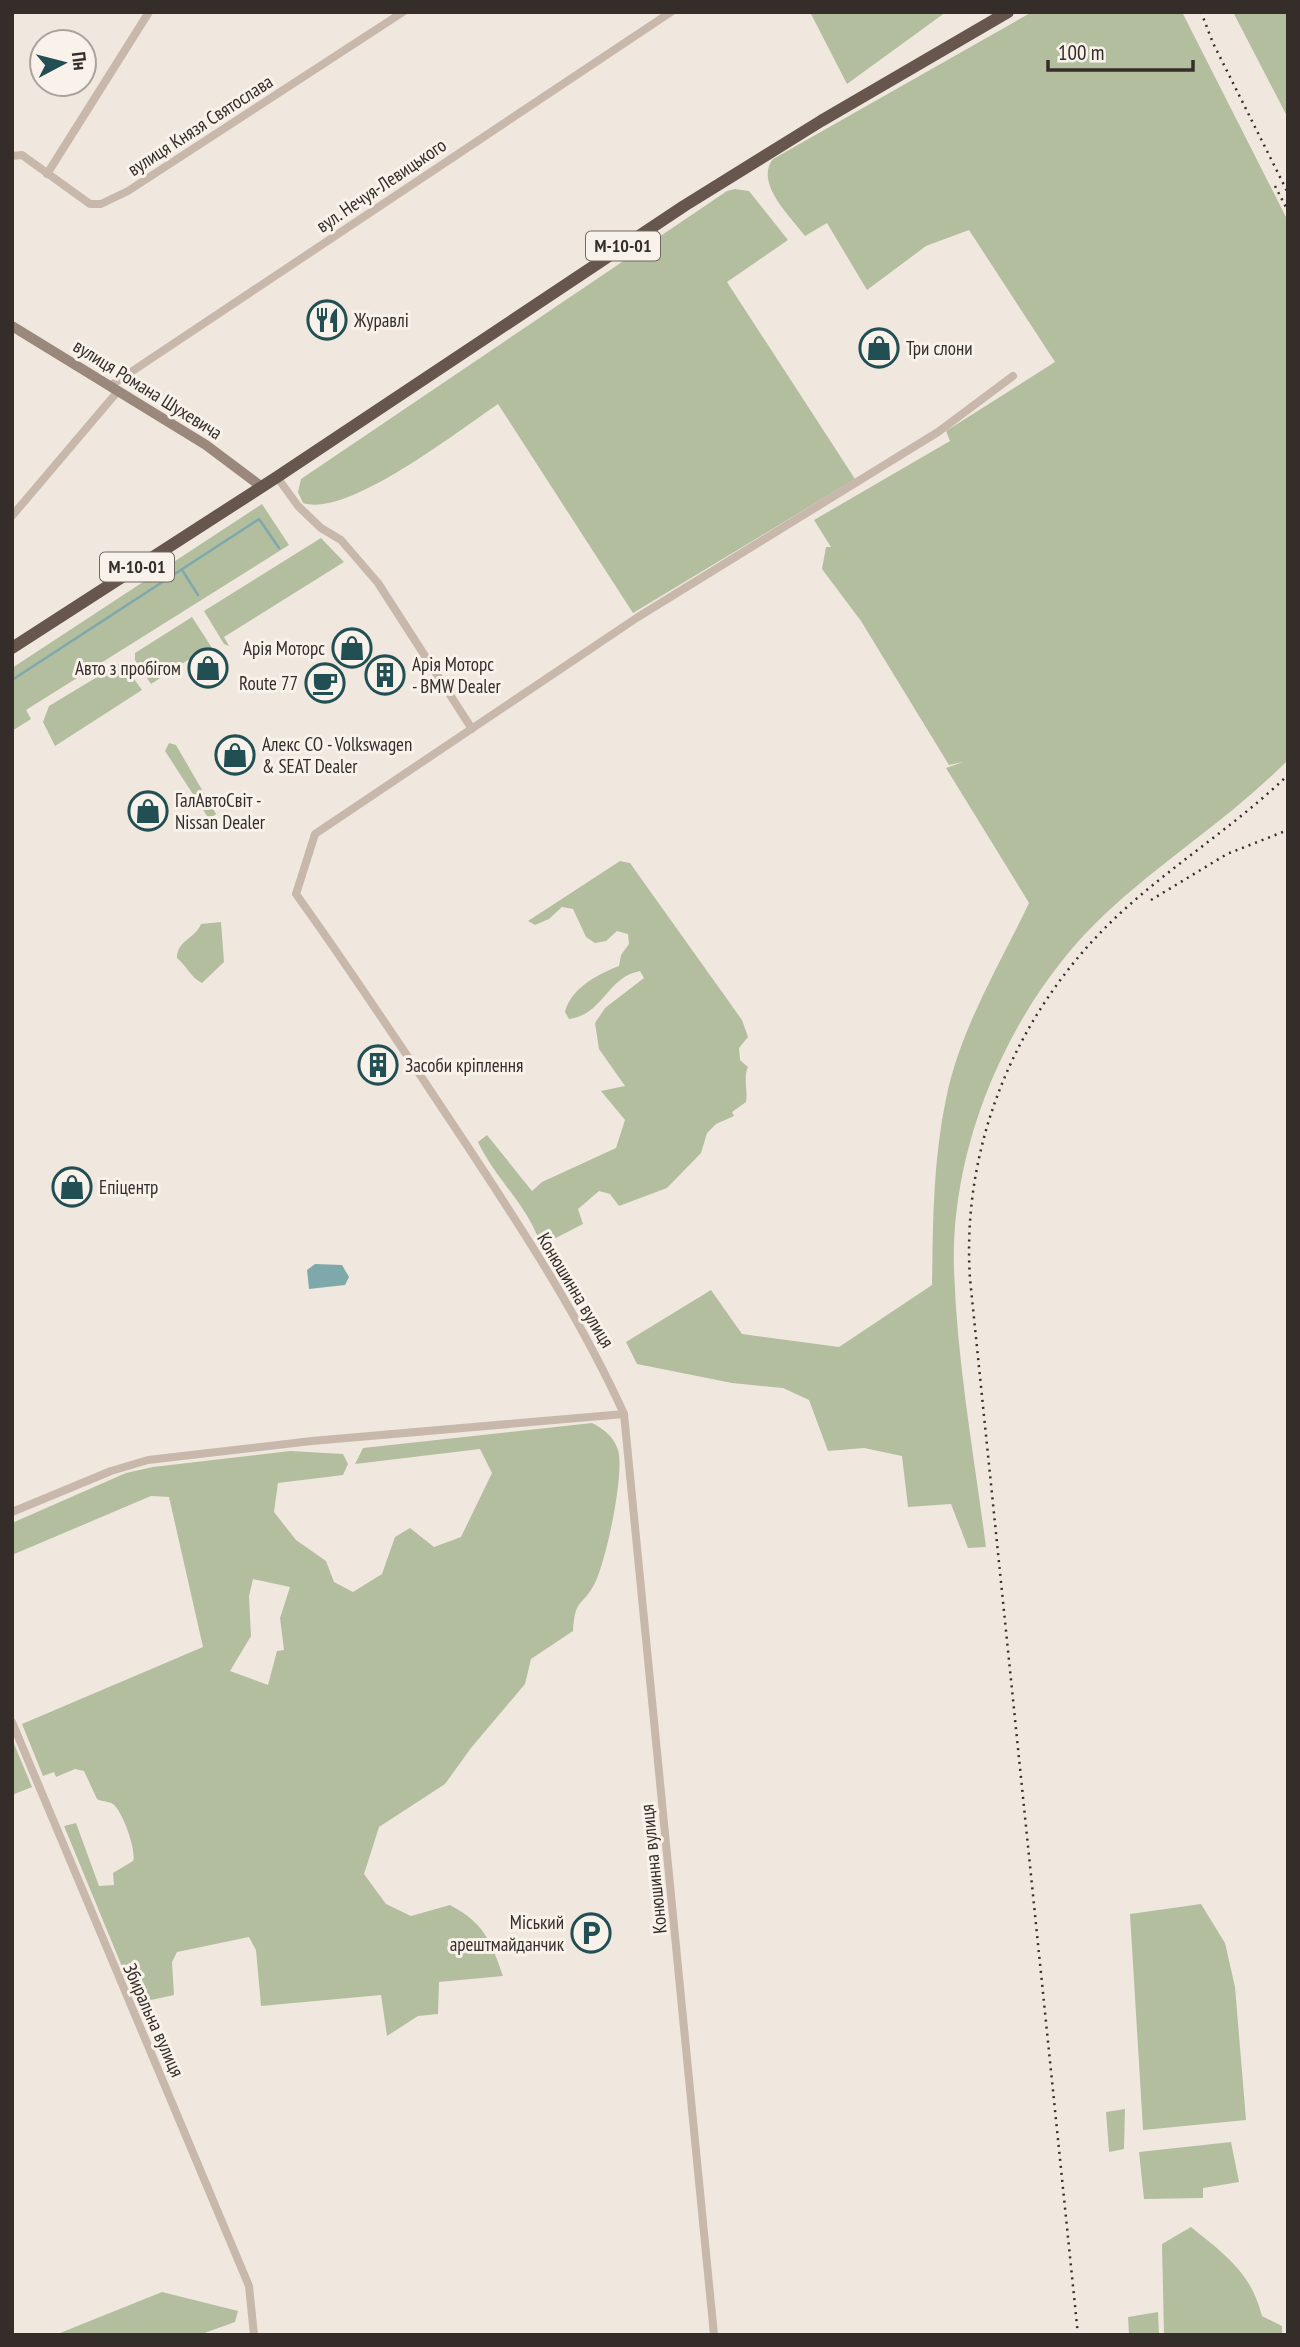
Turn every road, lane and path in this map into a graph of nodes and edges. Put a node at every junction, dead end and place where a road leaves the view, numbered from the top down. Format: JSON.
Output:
{"nodes":[{"id":1,"x":149,"y":12,"type":"edge"},
{"id":2,"x":403,"y":12,"type":"edge"},
{"id":3,"x":671,"y":12,"type":"edge"},
{"id":4,"x":1008,"y":12,"type":"edge"},
{"id":5,"x":12,"y":156,"type":"edge"},
{"id":6,"x":47,"y":174,"type":"junction"},
{"id":7,"x":12,"y":326,"type":"edge"},
{"id":8,"x":1013,"y":376,"type":"dead end"},
{"id":9,"x":114,"y":388,"type":"junction"},
{"id":10,"x":276,"y":477,"type":"junction"},
{"id":11,"x":262,"y":486,"type":"junction"},
{"id":12,"x":12,"y":516,"type":"edge"},
{"id":13,"x":12,"y":648,"type":"edge"},
{"id":14,"x":472,"y":729,"type":"junction"},
{"id":15,"x":624,"y":1414,"type":"junction"},
{"id":16,"x":12,"y":1512,"type":"edge"},
{"id":17,"x":12,"y":1722,"type":"edge"},
{"id":18,"x":254,"y":2335,"type":"edge"},
{"id":19,"x":714,"y":2335,"type":"edge"}],
"edges":[{"from":1,"to":6,"type":"street"},
{"from":2,"to":6,"type":"street","name":"вулиця Князя Святослава"},
{"from":3,"to":9,"type":"street","name":"вул. Нечуя-Левицького"},
{"from":4,"to":10,"type":"highway","number":"М-10-01"},
{"from":5,"to":6,"type":"street","name":"вулиця Князя Святослава"},
{"from":7,"to":9,"type":"main road","name":"вулиця Романа Шухевича"},
{"from":8,"to":14,"type":"street"},
{"from":9,"to":11,"type":"main road","name":"вулиця Романа Шухевича"},
{"from":9,"to":12,"type":"street","name":"вул. Нечуя-Левицького"},
{"from":10,"to":11,"type":"highway","number":"М-10-01"},
{"from":10,"to":14,"type":"street"},
{"from":11,"to":13,"type":"highway","number":"М-10-01"},
{"from":14,"to":15,"type":"street","name":"Конюшинна вулиця"},
{"from":15,"to":16,"type":"street"},
{"from":15,"to":19,"type":"street","name":"Конюшинна вулиця"},
{"from":17,"to":18,"type":"street","name":"Збиральна вулиця"}]}
